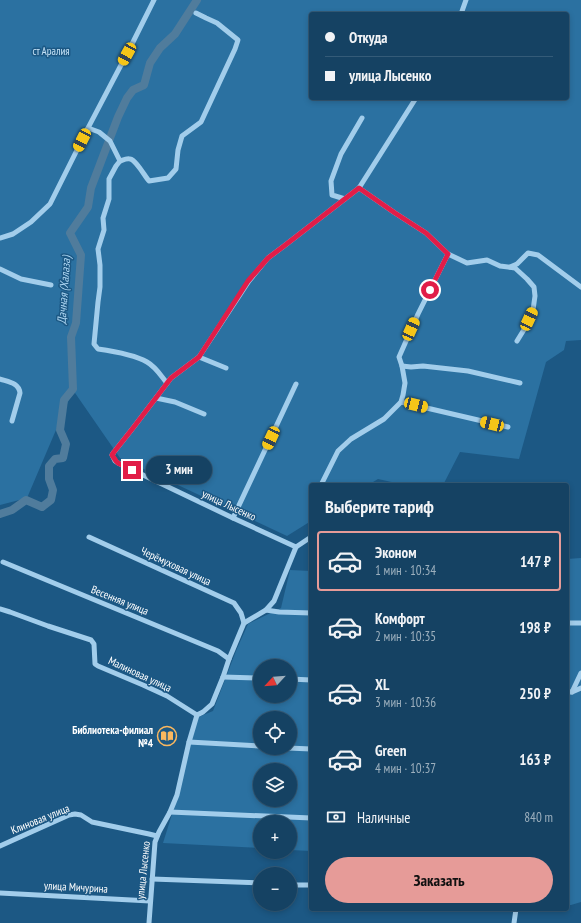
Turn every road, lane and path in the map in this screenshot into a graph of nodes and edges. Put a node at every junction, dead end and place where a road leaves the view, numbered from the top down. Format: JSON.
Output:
{"nodes":[{"id":1,"x":154,"y":0,"type":"edge"},
{"id":2,"x":466,"y":0,"type":"edge"},
{"id":3,"x":462,"y":12,"type":"edge"},
{"id":4,"x":196,"y":13,"type":"dead end"},
{"id":5,"x":415,"y":100,"type":"edge"},
{"id":6,"x":362,"y":118,"type":"dead end"},
{"id":7,"x":88,"y":128,"type":"junction"},
{"id":8,"x":120,"y":161,"type":"junction"},
{"id":9,"x":359,"y":188,"type":"junction"},
{"id":10,"x":345,"y":200,"type":"junction"},
{"id":11,"x":0,"y":238,"type":"edge"},
{"id":12,"x":448,"y":254,"type":"junction"},
{"id":13,"x":510,"y":267,"type":"junction"},
{"id":14,"x":0,"y":269,"type":"edge"},
{"id":15,"x":51,"y":285,"type":"dead end"},
{"id":16,"x":581,"y":287,"type":"edge"},
{"id":17,"x":517,"y":341,"type":"dead end"},
{"id":18,"x":199,"y":357,"type":"junction"},
{"id":19,"x":402,"y":366,"type":"junction"},
{"id":20,"x":226,"y":368,"type":"dead end"},
{"id":21,"x":0,"y":379,"type":"edge"},
{"id":22,"x":167,"y":383,"type":"junction"},
{"id":23,"x":520,"y":383,"type":"dead end"},
{"id":24,"x":296,"y":384,"type":"dead end"},
{"id":25,"x":156,"y":398,"type":"junction"},
{"id":26,"x":401,"y":402,"type":"junction"},
{"id":27,"x":204,"y":414,"type":"dead end"},
{"id":28,"x":12,"y":421,"type":"dead end"},
{"id":29,"x":508,"y":427,"type":"dead end"},
{"id":30,"x":323,"y":483,"type":"edge"},
{"id":31,"x":233,"y":518,"type":"junction"},
{"id":32,"x":89,"y":537,"type":"dead end"},
{"id":33,"x":309,"y":538,"type":"edge"},
{"id":34,"x":296,"y":547,"type":"junction"},
{"id":35,"x":3,"y":562,"type":"dead end"},
{"id":36,"x":0,"y":609,"type":"edge"},
{"id":37,"x":266,"y":610,"type":"junction"},
{"id":38,"x":309,"y":613,"type":"edge"},
{"id":39,"x":244,"y":623,"type":"junction"},
{"id":40,"x":569,"y":623,"type":"edge"},
{"id":41,"x":581,"y":623,"type":"edge"},
{"id":42,"x":229,"y":659,"type":"junction"},
{"id":43,"x":581,"y":673,"type":"edge"},
{"id":44,"x":223,"y":677,"type":"junction"},
{"id":45,"x":253,"y":678,"type":"edge"},
{"id":46,"x":297,"y":679,"type":"edge"},
{"id":47,"x":309,"y":680,"type":"edge"},
{"id":48,"x":581,"y":688,"type":"edge"},
{"id":49,"x":570,"y":692,"type":"edge"},
{"id":50,"x":197,"y":715,"type":"junction"},
{"id":51,"x":189,"y":742,"type":"junction"},
{"id":52,"x":253,"y":746,"type":"edge"},
{"id":53,"x":297,"y":748,"type":"edge"},
{"id":54,"x":309,"y":749,"type":"edge"},
{"id":55,"x":170,"y":812,"type":"junction"},
{"id":56,"x":309,"y":818,"type":"edge"},
{"id":57,"x":157,"y":836,"type":"junction"},
{"id":58,"x":0,"y":846,"type":"edge"},
{"id":59,"x":152,"y":879,"type":"junction"},
{"id":60,"x":253,"y":883,"type":"edge"},
{"id":61,"x":297,"y":885,"type":"edge"},
{"id":62,"x":309,"y":886,"type":"edge"},
{"id":63,"x":0,"y":893,"type":"edge"},
{"id":64,"x":150,"y":901,"type":"junction"},
{"id":65,"x":516,"y":911,"type":"edge"},
{"id":66,"x":149,"y":923,"type":"edge"},
{"id":67,"x":514,"y":923,"type":"edge"}],
"edges":[{"from":1,"to":7,"type":"street"},
{"from":2,"to":3,"type":"street"},
{"from":4,"to":8,"type":"street"},
{"from":5,"to":9,"type":"street","name":"улица Лысенко"},
{"from":6,"to":10,"type":"street"},
{"from":7,"to":8,"type":"street"},
{"from":7,"to":11,"type":"street"},
{"from":8,"to":22,"type":"street"},
{"from":9,"to":10,"type":"street","name":"улица Лысенко"},
{"from":9,"to":12,"type":"street"},
{"from":10,"to":18,"type":"street","name":"улица Лысенко"},
{"from":12,"to":13,"type":"street"},
{"from":12,"to":19,"type":"street"},
{"from":13,"to":16,"type":"street"},
{"from":13,"to":17,"type":"street"},
{"from":14,"to":15,"type":"street"},
{"from":18,"to":20,"type":"street"},
{"from":18,"to":22,"type":"street","name":"улица Лысенко"},
{"from":19,"to":23,"type":"street"},
{"from":19,"to":26,"type":"street"},
{"from":21,"to":28,"type":"street"},
{"from":22,"to":25,"type":"street","name":"улица Лысенко"},
{"from":24,"to":31,"type":"street"},
{"from":25,"to":27,"type":"street"},
{"from":25,"to":31,"type":"street","name":"улица Лысенко"},
{"from":26,"to":29,"type":"street"},
{"from":26,"to":30,"type":"street"},
{"from":31,"to":34,"type":"street","name":"улица Лысенко"},
{"from":32,"to":39,"type":"street","name":"Черёмуховая улица"},
{"from":33,"to":34,"type":"street"},
{"from":34,"to":37,"type":"street"},
{"from":35,"to":42,"type":"street","name":"Весенняя улица"},
{"from":36,"to":50,"type":"street","name":"Малиновая улица"},
{"from":37,"to":38,"type":"street"},
{"from":37,"to":39,"type":"street"},
{"from":39,"to":42,"type":"street"},
{"from":40,"to":41,"type":"street"},
{"from":42,"to":44,"type":"street"},
{"from":43,"to":49,"type":"street"},
{"from":44,"to":45,"type":"street"},
{"from":44,"to":50,"type":"street"},
{"from":46,"to":47,"type":"street"},
{"from":48,"to":49,"type":"street"},
{"from":50,"to":51,"type":"street","name":"улица Лысенко"},
{"from":51,"to":52,"type":"street"},
{"from":51,"to":55,"type":"street","name":"улица Лысенко"},
{"from":53,"to":54,"type":"street"},
{"from":55,"to":56,"type":"street"},
{"from":55,"to":57,"type":"street","name":"улица Лысенко"},
{"from":57,"to":58,"type":"street","name":"Клиновая улица"},
{"from":57,"to":59,"type":"street","name":"улица Лысенко"},
{"from":59,"to":60,"type":"street"},
{"from":59,"to":64,"type":"street","name":"улица Лысенко"},
{"from":61,"to":62,"type":"street"},
{"from":63,"to":64,"type":"street","name":"улица Мичурина"},
{"from":64,"to":66,"type":"street","name":"улица Лысенко"},
{"from":65,"to":67,"type":"street"}]}
